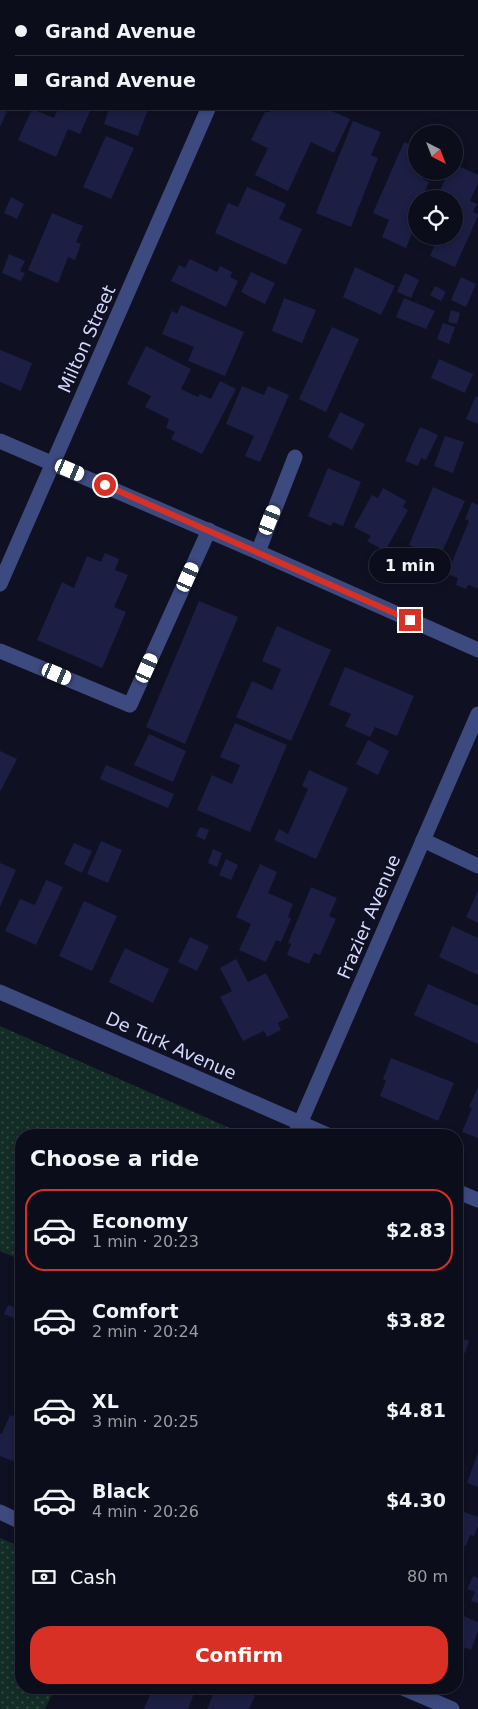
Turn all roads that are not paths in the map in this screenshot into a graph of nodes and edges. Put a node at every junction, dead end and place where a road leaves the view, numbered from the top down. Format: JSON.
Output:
{"nodes":[{"id":1,"x":208,"y":110,"type":"edge"},
{"id":2,"x":0,"y":441,"type":"edge"},
{"id":3,"x":296,"y":458,"type":"dead end"},
{"id":4,"x":53,"y":463,"type":"junction"},
{"id":5,"x":209,"y":530,"type":"junction"},
{"id":6,"x":258,"y":552,"type":"junction"},
{"id":7,"x":0,"y":584,"type":"edge"},
{"id":8,"x":478,"y":650,"type":"edge"},
{"id":9,"x":0,"y":651,"type":"edge"},
{"id":10,"x":478,"y":714,"type":"edge"},
{"id":11,"x":423,"y":840,"type":"junction"},
{"id":12,"x":478,"y":866,"type":"edge"},
{"id":13,"x":0,"y":992,"type":"edge"},
{"id":14,"x":298,"y":1129,"type":"edge"},
{"id":15,"x":463,"y":1193,"type":"edge"},
{"id":16,"x":478,"y":1200,"type":"edge"},
{"id":17,"x":0,"y":1512,"type":"edge"},
{"id":18,"x":15,"y":1519,"type":"edge"},
{"id":19,"x":417,"y":1694,"type":"edge"},
{"id":20,"x":452,"y":1709,"type":"edge"}],
"edges":[{"from":1,"to":4,"type":"street","name":"Milton Street"},
{"from":2,"to":4,"type":"street"},
{"from":3,"to":6,"type":"street"},
{"from":4,"to":5,"type":"street"},
{"from":4,"to":7,"type":"street","name":"Milton Street"},
{"from":5,"to":6,"type":"street"},
{"from":5,"to":9,"type":"street"},
{"from":6,"to":8,"type":"street"},
{"from":10,"to":11,"type":"street","name":"Frazier Avenue"},
{"from":11,"to":12,"type":"street"},
{"from":11,"to":14,"type":"street","name":"Frazier Avenue"},
{"from":13,"to":14,"type":"street","name":"De Turk Avenue"},
{"from":15,"to":16,"type":"street"},
{"from":17,"to":18,"type":"street"},
{"from":19,"to":20,"type":"street"}]}
